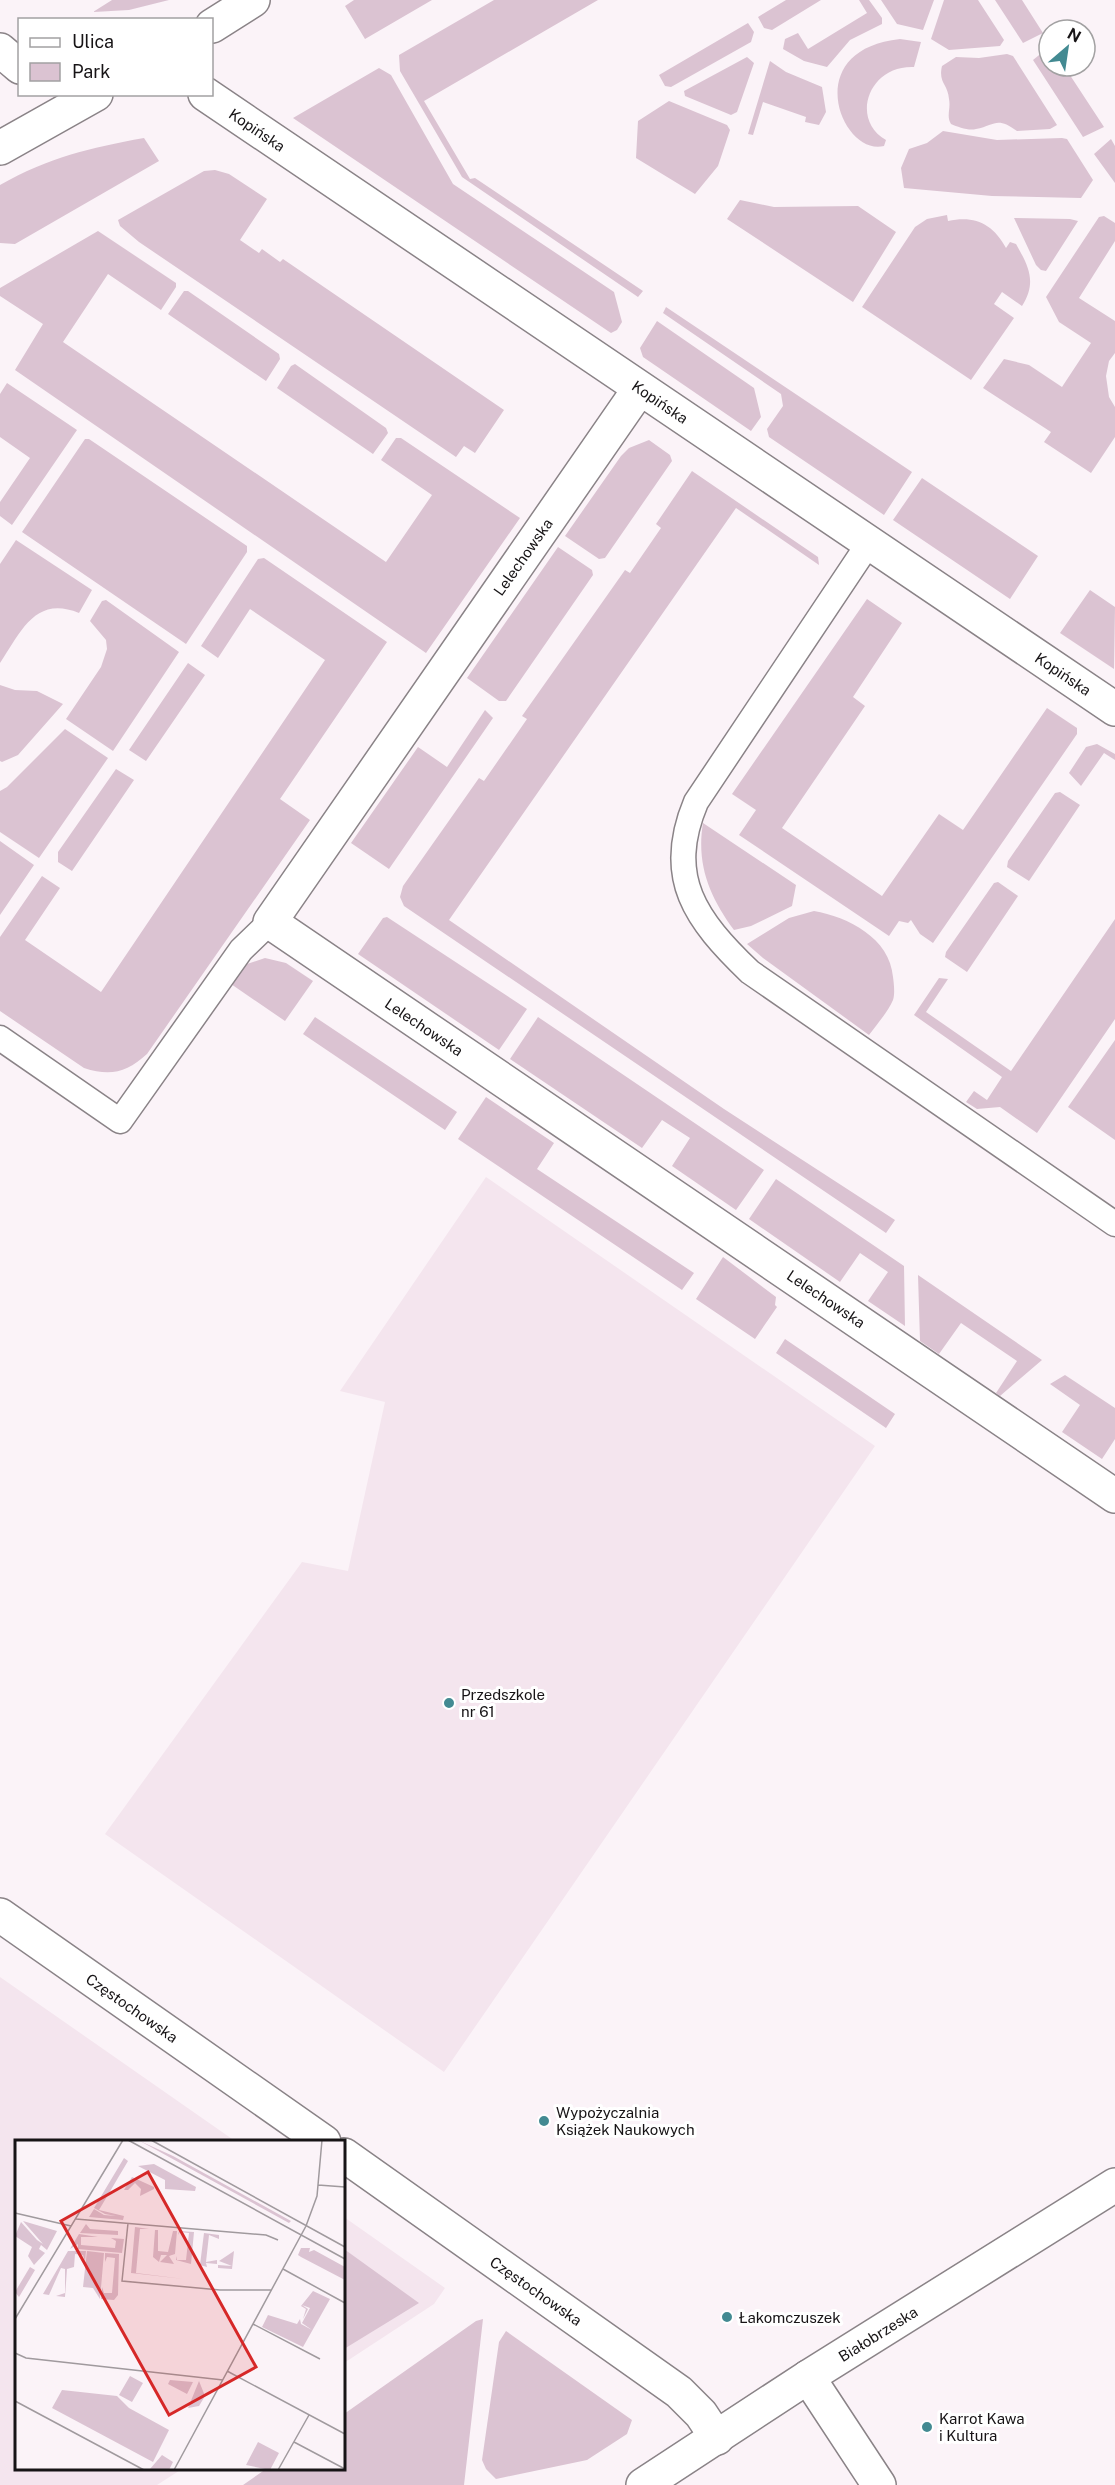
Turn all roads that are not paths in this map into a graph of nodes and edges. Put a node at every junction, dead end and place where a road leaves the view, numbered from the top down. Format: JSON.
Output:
{"nodes":[{"id":1,"x":253,"y":0,"type":"edge"},
{"id":2,"x":213,"y":25,"type":"edge"},
{"id":3,"x":0,"y":50,"type":"edge"},
{"id":4,"x":18,"y":64,"type":"edge"},
{"id":5,"x":208,"y":96,"type":"edge"},
{"id":6,"x":72,"y":100,"type":"edge"},
{"id":7,"x":0,"y":148,"type":"edge"},
{"id":8,"x":640,"y":388,"type":"junction"},
{"id":9,"x":869,"y":543,"type":"junction"},
{"id":10,"x":1115,"y":709,"type":"edge"},
{"id":11,"x":270,"y":922,"type":"junction"},
{"id":12,"x":0,"y":1038,"type":"edge"},
{"id":13,"x":1115,"y":1224,"type":"edge"},
{"id":14,"x":1115,"y":1496,"type":"edge"},
{"id":15,"x":0,"y":1915,"type":"edge"},
{"id":16,"x":321,"y":2140,"type":"edge"},
{"id":17,"x":345,"y":2156,"type":"edge"},
{"id":18,"x":1115,"y":2185,"type":"edge"},
{"id":19,"x":808,"y":2377,"type":"junction"},
{"id":20,"x":717,"y":2438,"type":"junction"},
{"id":21,"x":643,"y":2485,"type":"edge"},
{"id":22,"x":879,"y":2485,"type":"edge"}],
"edges":[{"from":1,"to":2,"type":"street"},
{"from":3,"to":4,"type":"street"},
{"from":5,"to":8,"type":"street","name":"Kopińska"},
{"from":6,"to":7,"type":"street"},
{"from":8,"to":9,"type":"street","name":"Kopińska"},
{"from":8,"to":11,"type":"street","name":"Lelechowska"},
{"from":9,"to":10,"type":"street","name":"Kopińska"},
{"from":9,"to":13,"type":"lane"},
{"from":11,"to":12,"type":"lane"},
{"from":11,"to":14,"type":"street","name":"Lelechowska"},
{"from":15,"to":16,"type":"street","name":"Częstochowska"},
{"from":17,"to":20,"type":"street","name":"Częstochowska"},
{"from":18,"to":19,"type":"street","name":"Białobrzeska"},
{"from":19,"to":20,"type":"street","name":"Białobrzeska"},
{"from":19,"to":22,"type":"street"},
{"from":20,"to":21,"type":"street","name":"Białobrzeska"}]}
